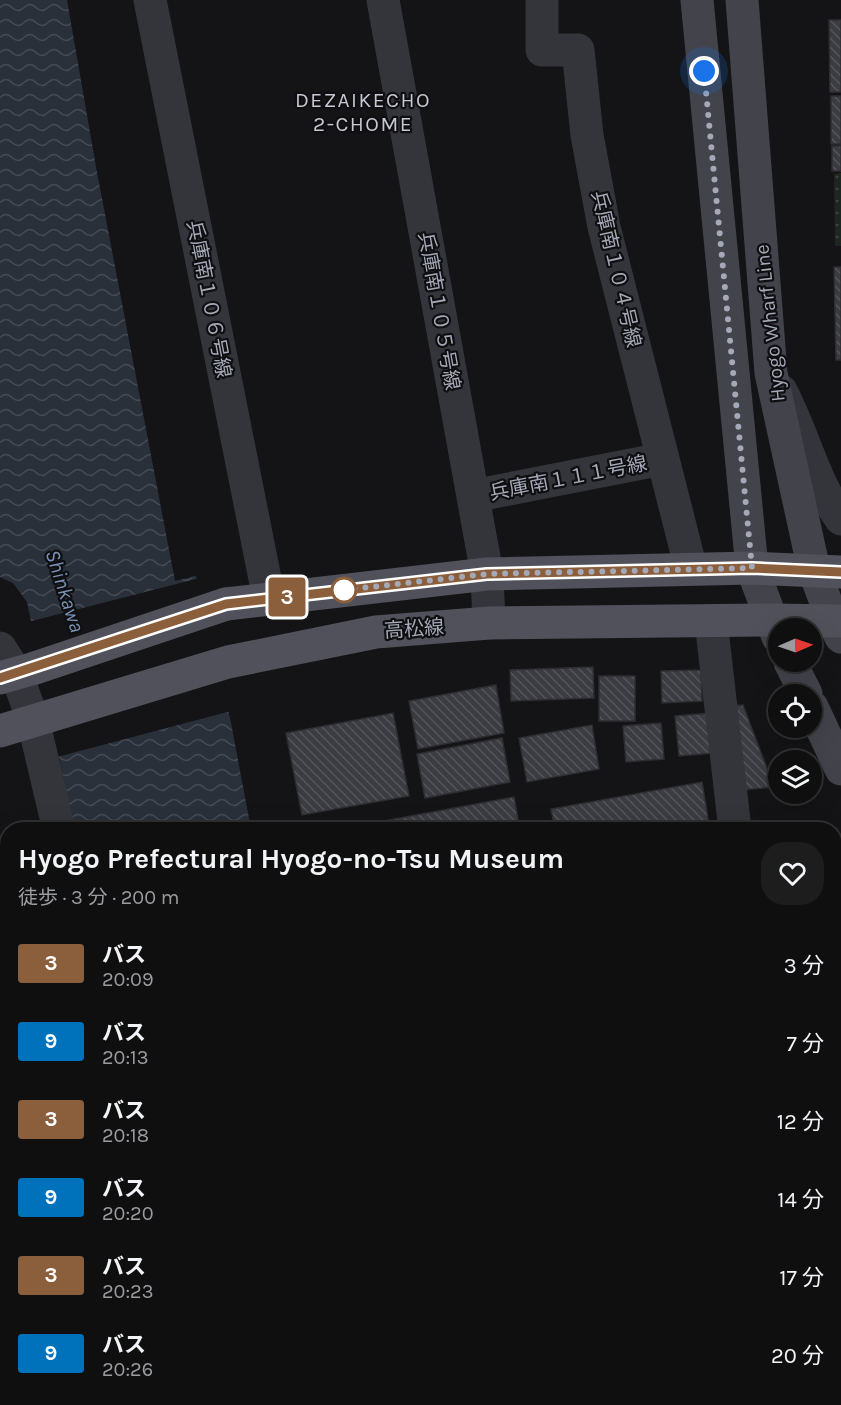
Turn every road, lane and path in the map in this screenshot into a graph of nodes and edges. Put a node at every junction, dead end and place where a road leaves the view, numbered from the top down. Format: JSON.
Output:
{"nodes":[{"id":1,"x":150,"y":0,"type":"edge"},
{"id":2,"x":383,"y":0,"type":"edge"},
{"id":3,"x":542,"y":0,"type":"edge"},
{"id":4,"x":697,"y":0,"type":"edge"},
{"id":5,"x":742,"y":0,"type":"edge"},
{"id":6,"x":771,"y":373,"type":"junction"},
{"id":7,"x":662,"y":459,"type":"junction"},
{"id":8,"x":473,"y":496,"type":"junction"},
{"id":9,"x":841,"y":519,"type":"edge"},
{"id":10,"x":752,"y":568,"type":"junction"},
{"id":11,"x":691,"y":569,"type":"junction"},
{"id":12,"x":828,"y":571,"type":"edge"},
{"id":13,"x":487,"y":574,"type":"junction"},
{"id":14,"x":269,"y":599,"type":"junction"},
{"id":15,"x":770,"y":618,"type":"edge"},
{"id":16,"x":711,"y":621,"type":"junction"},
{"id":17,"x":489,"y":623,"type":"junction"},
{"id":18,"x":822,"y":626,"type":"edge"},
{"id":19,"x":838,"y":626,"type":"edge"},
{"id":20,"x":768,"y":627,"type":"edge"},
{"id":21,"x":13,"y":667,"type":"edge"},
{"id":22,"x":40,"y":718,"type":"junction"},
{"id":23,"x":822,"y":728,"type":"edge"},
{"id":24,"x":0,"y":731,"type":"edge"},
{"id":25,"x":841,"y":769,"type":"edge"},
{"id":26,"x":57,"y":822,"type":"edge"},
{"id":27,"x":734,"y":822,"type":"edge"}],
"edges":[{"from":1,"to":14,"type":"street","name":"兵庫南１０６号線"},
{"from":2,"to":8,"type":"street","name":"兵庫南１０５号線"},
{"from":3,"to":7,"type":"street","name":"兵庫南１０４号線"},
{"from":4,"to":10,"type":"main road","name":"Hyogo Wharf Line"},
{"from":5,"to":6,"type":"main road","name":"Hyogo Wharf Line"},
{"from":6,"to":9,"type":"street"},
{"from":6,"to":12,"type":"main road","name":"Hyogo Wharf Line"},
{"from":7,"to":8,"type":"street","name":"兵庫南１１１号線"},
{"from":7,"to":11,"type":"street","name":"兵庫南１０４号線"},
{"from":8,"to":13,"type":"street","name":"兵庫南１０５号線"},
{"from":10,"to":11,"type":"main road"},
{"from":10,"to":12,"type":"main road"},
{"from":10,"to":15,"type":"main road","name":"Hyogo Wharf Line"},
{"from":11,"to":13,"type":"main road"},
{"from":12,"to":19,"type":"main road","name":"Hyogo Wharf Line"},
{"from":13,"to":14,"type":"main road"},
{"from":13,"to":17,"type":"street","name":"兵庫南１０５号線"},
{"from":14,"to":21,"type":"main road","bridge":true},
{"from":16,"to":17,"type":"main road","name":"高松線"},
{"from":16,"to":20,"type":"main road","name":"高松線"},
{"from":16,"to":27,"type":"street"},
{"from":17,"to":22,"type":"main road","name":"高松線"},
{"from":18,"to":19,"type":"main road","name":"高松線"},
{"from":21,"to":22,"type":"street"},
{"from":22,"to":24,"type":"main road","name":"高松線"},
{"from":22,"to":26,"type":"street"},
{"from":23,"to":25,"type":"main road"}]}
